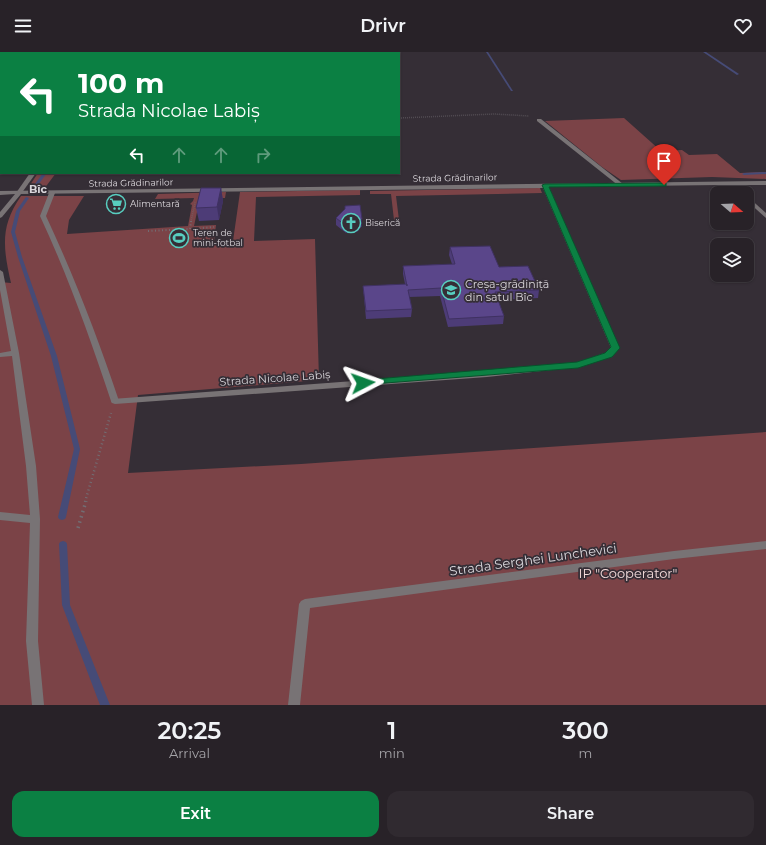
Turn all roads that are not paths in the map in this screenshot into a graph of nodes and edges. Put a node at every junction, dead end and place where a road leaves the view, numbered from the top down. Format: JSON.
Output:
{"nodes":[{"id":1,"x":539,"y":120,"type":"road end"},
{"id":2,"x":32,"y":174,"type":"edge"},
{"id":3,"x":766,"y":183,"type":"edge"},
{"id":4,"x":723,"y":184,"type":"junction"},
{"id":5,"x":545,"y":185,"type":"junction"},
{"id":6,"x":621,"y":185,"type":"junction"},
{"id":7,"x":727,"y":186,"type":"edge"},
{"id":8,"x":0,"y":193,"type":"edge"},
{"id":9,"x":19,"y":193,"type":"junction"},
{"id":10,"x":52,"y":193,"type":"junction"},
{"id":11,"x":754,"y":205,"type":"edge"},
{"id":12,"x":0,"y":216,"type":"edge"},
{"id":13,"x":766,"y":216,"type":"edge"},
{"id":14,"x":0,"y":276,"type":"edge"},
{"id":15,"x":15,"y":353,"type":"junction"},
{"id":16,"x":0,"y":355,"type":"edge"},
{"id":17,"x":0,"y":516,"type":"edge"},
{"id":18,"x":35,"y":519,"type":"junction"},
{"id":19,"x":766,"y":545,"type":"edge"},
{"id":20,"x":38,"y":705,"type":"edge"},
{"id":21,"x":294,"y":705,"type":"edge"}],
"edges":[{"from":1,"to":6,"type":"street"},
{"from":2,"to":9,"type":"street"},
{"from":3,"to":4,"type":"street","name":"Strada Grădinarilor"},
{"from":4,"to":6,"type":"street","name":"Strada Grădinarilor"},
{"from":4,"to":7,"type":"street"},
{"from":5,"to":6,"type":"street","name":"Strada Grădinarilor"},
{"from":5,"to":10,"type":"street","name":"Strada Grădinarilor"},
{"from":5,"to":10,"type":"street","name":"Strada Nicolae Labiș"},
{"from":8,"to":9,"type":"street","name":"Strada Grădinarilor"},
{"from":9,"to":10,"type":"street","name":"Strada Grădinarilor"},
{"from":9,"to":12,"type":"street"},
{"from":11,"to":13,"type":"street"},
{"from":14,"to":15,"type":"street"},
{"from":15,"to":16,"type":"street"},
{"from":15,"to":18,"type":"street"},
{"from":17,"to":18,"type":"street"},
{"from":18,"to":20,"type":"street"},
{"from":19,"to":21,"type":"street","name":"Strada Serghei Lunchevici"}]}
